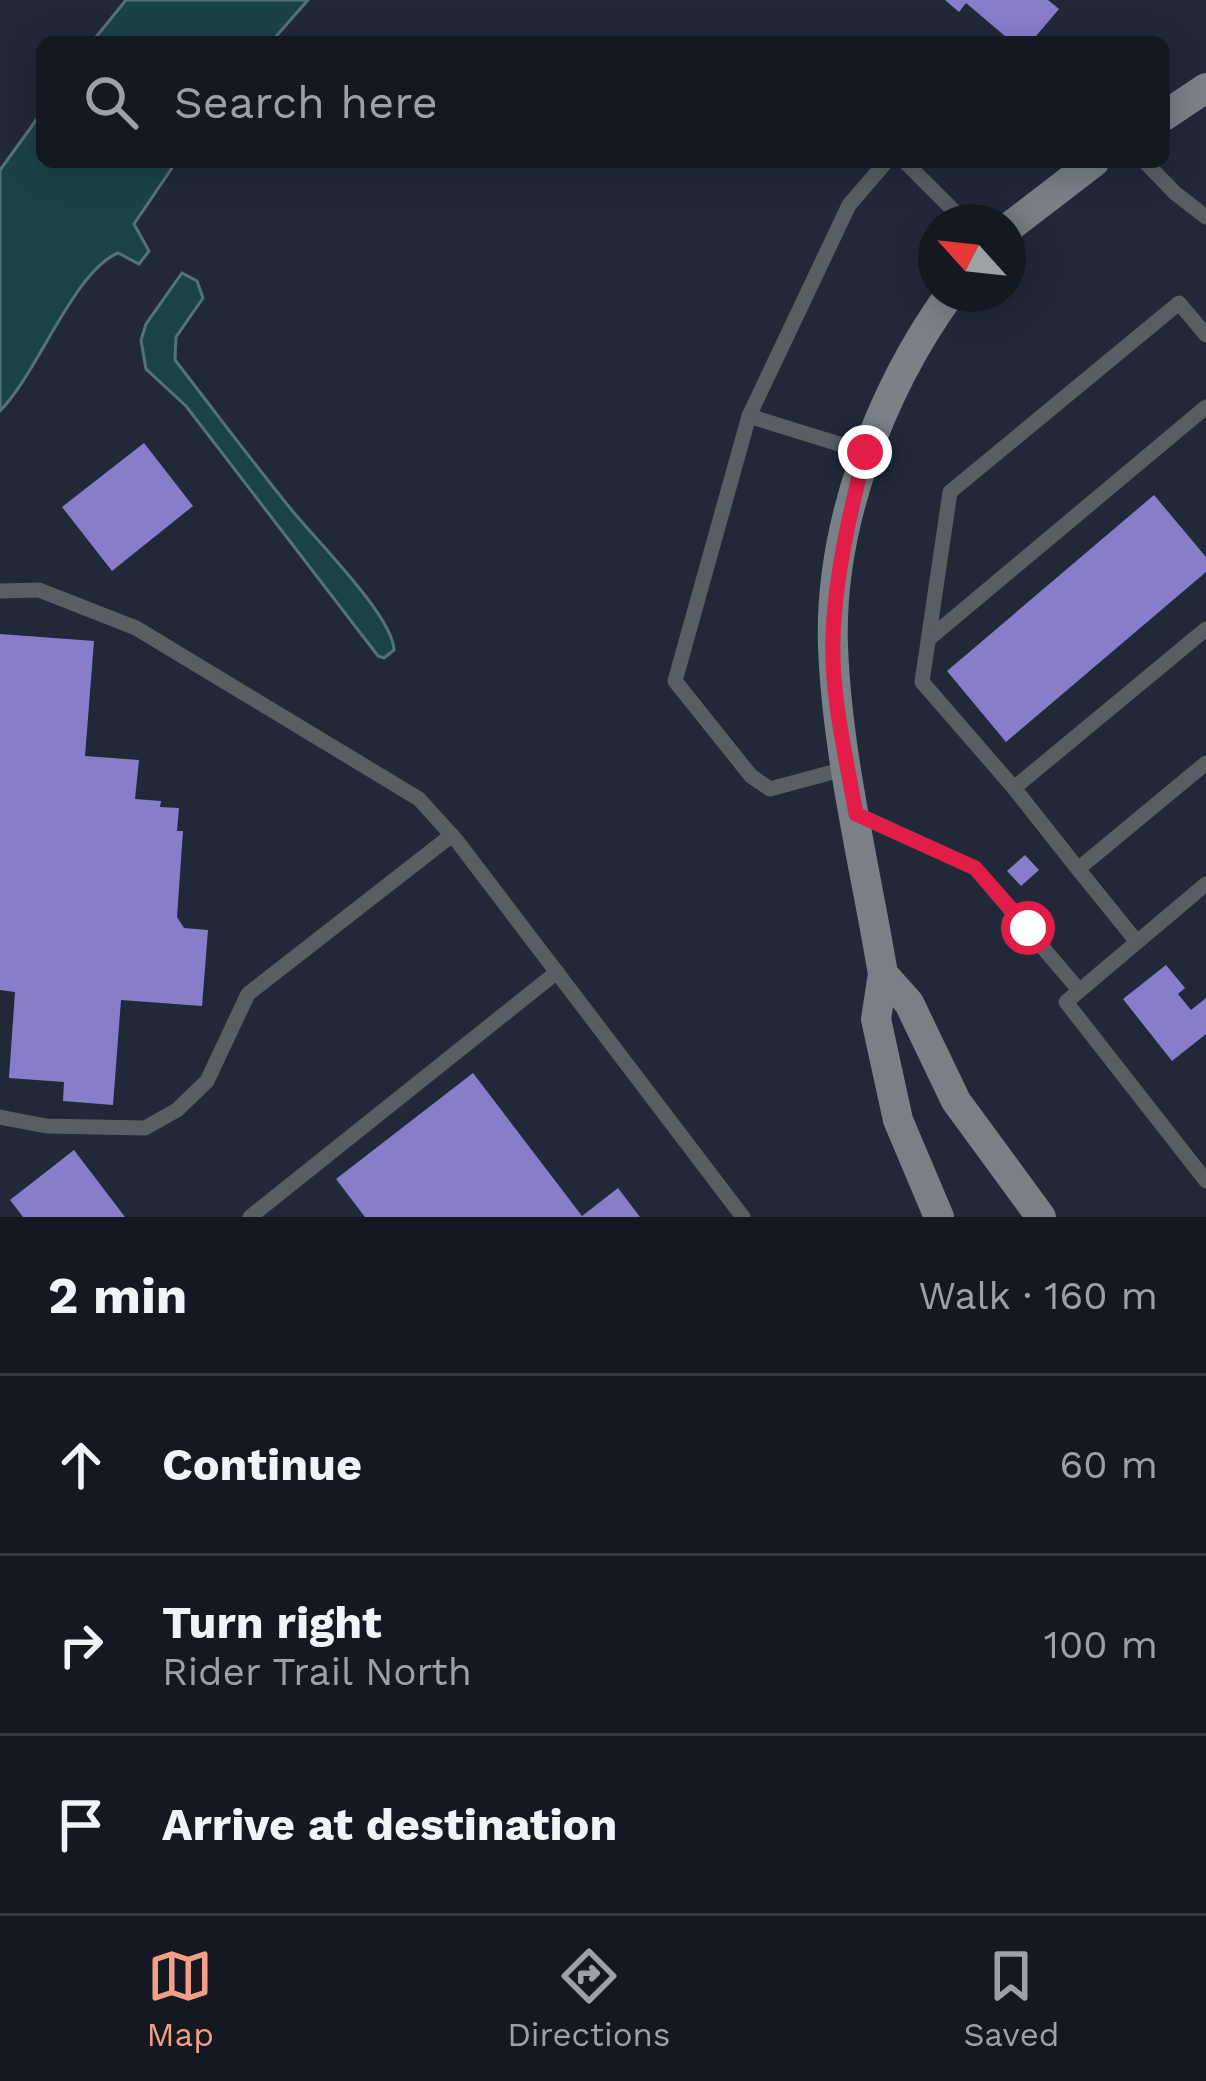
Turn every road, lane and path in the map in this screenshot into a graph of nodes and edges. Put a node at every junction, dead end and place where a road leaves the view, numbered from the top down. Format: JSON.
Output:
{"nodes":[{"id":1,"x":1206,"y":88,"type":"edge"},
{"id":2,"x":1170,"y":112,"type":"edge"},
{"id":3,"x":879,"y":168,"type":"edge"},
{"id":4,"x":911,"y":168,"type":"edge"},
{"id":5,"x":1086,"y":168,"type":"edge"},
{"id":6,"x":1151,"y":168,"type":"edge"},
{"id":7,"x":947,"y":204,"type":"edge"},
{"id":8,"x":1026,"y":215,"type":"edge"},
{"id":9,"x":1206,"y":217,"type":"edge"},
{"id":10,"x":937,"y":312,"type":"edge"},
{"id":11,"x":1206,"y":335,"type":"edge"},
{"id":12,"x":1206,"y":407,"type":"edge"},
{"id":13,"x":749,"y":416,"type":"junction"},
{"id":14,"x":865,"y":452,"type":"junction"},
{"id":15,"x":0,"y":591,"type":"edge"},
{"id":16,"x":1206,"y":629,"type":"edge"},
{"id":17,"x":931,"y":637,"type":"junction"},
{"id":18,"x":1206,"y":763,"type":"edge"},
{"id":19,"x":848,"y":768,"type":"junction"},
{"id":20,"x":1014,"y":788,"type":"junction"},
{"id":21,"x":856,"y":814,"type":"junction"},
{"id":22,"x":452,"y":835,"type":"junction"},
{"id":23,"x":1078,"y":869,"type":"junction"},
{"id":24,"x":1206,"y":884,"type":"edge"},
{"id":25,"x":1137,"y":942,"type":"junction"},
{"id":26,"x":557,"y":972,"type":"junction"},
{"id":27,"x":883,"y":974,"type":"junction"},
{"id":28,"x":1079,"y":990,"type":"junction"},
{"id":29,"x":0,"y":1118,"type":"edge"},
{"id":30,"x":1206,"y":1181,"type":"edge"},
{"id":31,"x":250,"y":1217,"type":"edge"},
{"id":32,"x":743,"y":1217,"type":"edge"},
{"id":33,"x":939,"y":1217,"type":"edge"},
{"id":34,"x":1041,"y":1217,"type":"edge"}],
"edges":[{"from":1,"to":2,"type":"street"},
{"from":3,"to":13,"type":"lane"},
{"from":4,"to":7,"type":"lane"},
{"from":5,"to":8,"type":"street"},
{"from":6,"to":9,"type":"lane"},
{"from":10,"to":14,"type":"street"},
{"from":11,"to":17,"type":"lane"},
{"from":12,"to":17,"type":"lane"},
{"from":13,"to":14,"type":"lane"},
{"from":13,"to":19,"type":"lane"},
{"from":14,"to":19,"type":"street"},
{"from":15,"to":22,"type":"lane"},
{"from":16,"to":20,"type":"lane"},
{"from":17,"to":20,"type":"lane"},
{"from":18,"to":23,"type":"lane"},
{"from":19,"to":21,"type":"street"},
{"from":20,"to":23,"type":"lane"},
{"from":21,"to":27,"type":"street"},
{"from":21,"to":28,"type":"lane"},
{"from":22,"to":26,"type":"lane"},
{"from":22,"to":29,"type":"lane"},
{"from":23,"to":25,"type":"lane"},
{"from":24,"to":25,"type":"lane"},
{"from":25,"to":28,"type":"lane"},
{"from":26,"to":31,"type":"lane"},
{"from":26,"to":32,"type":"lane"},
{"from":27,"to":33,"type":"street"},
{"from":27,"to":34,"type":"street"},
{"from":28,"to":30,"type":"lane"}]}
